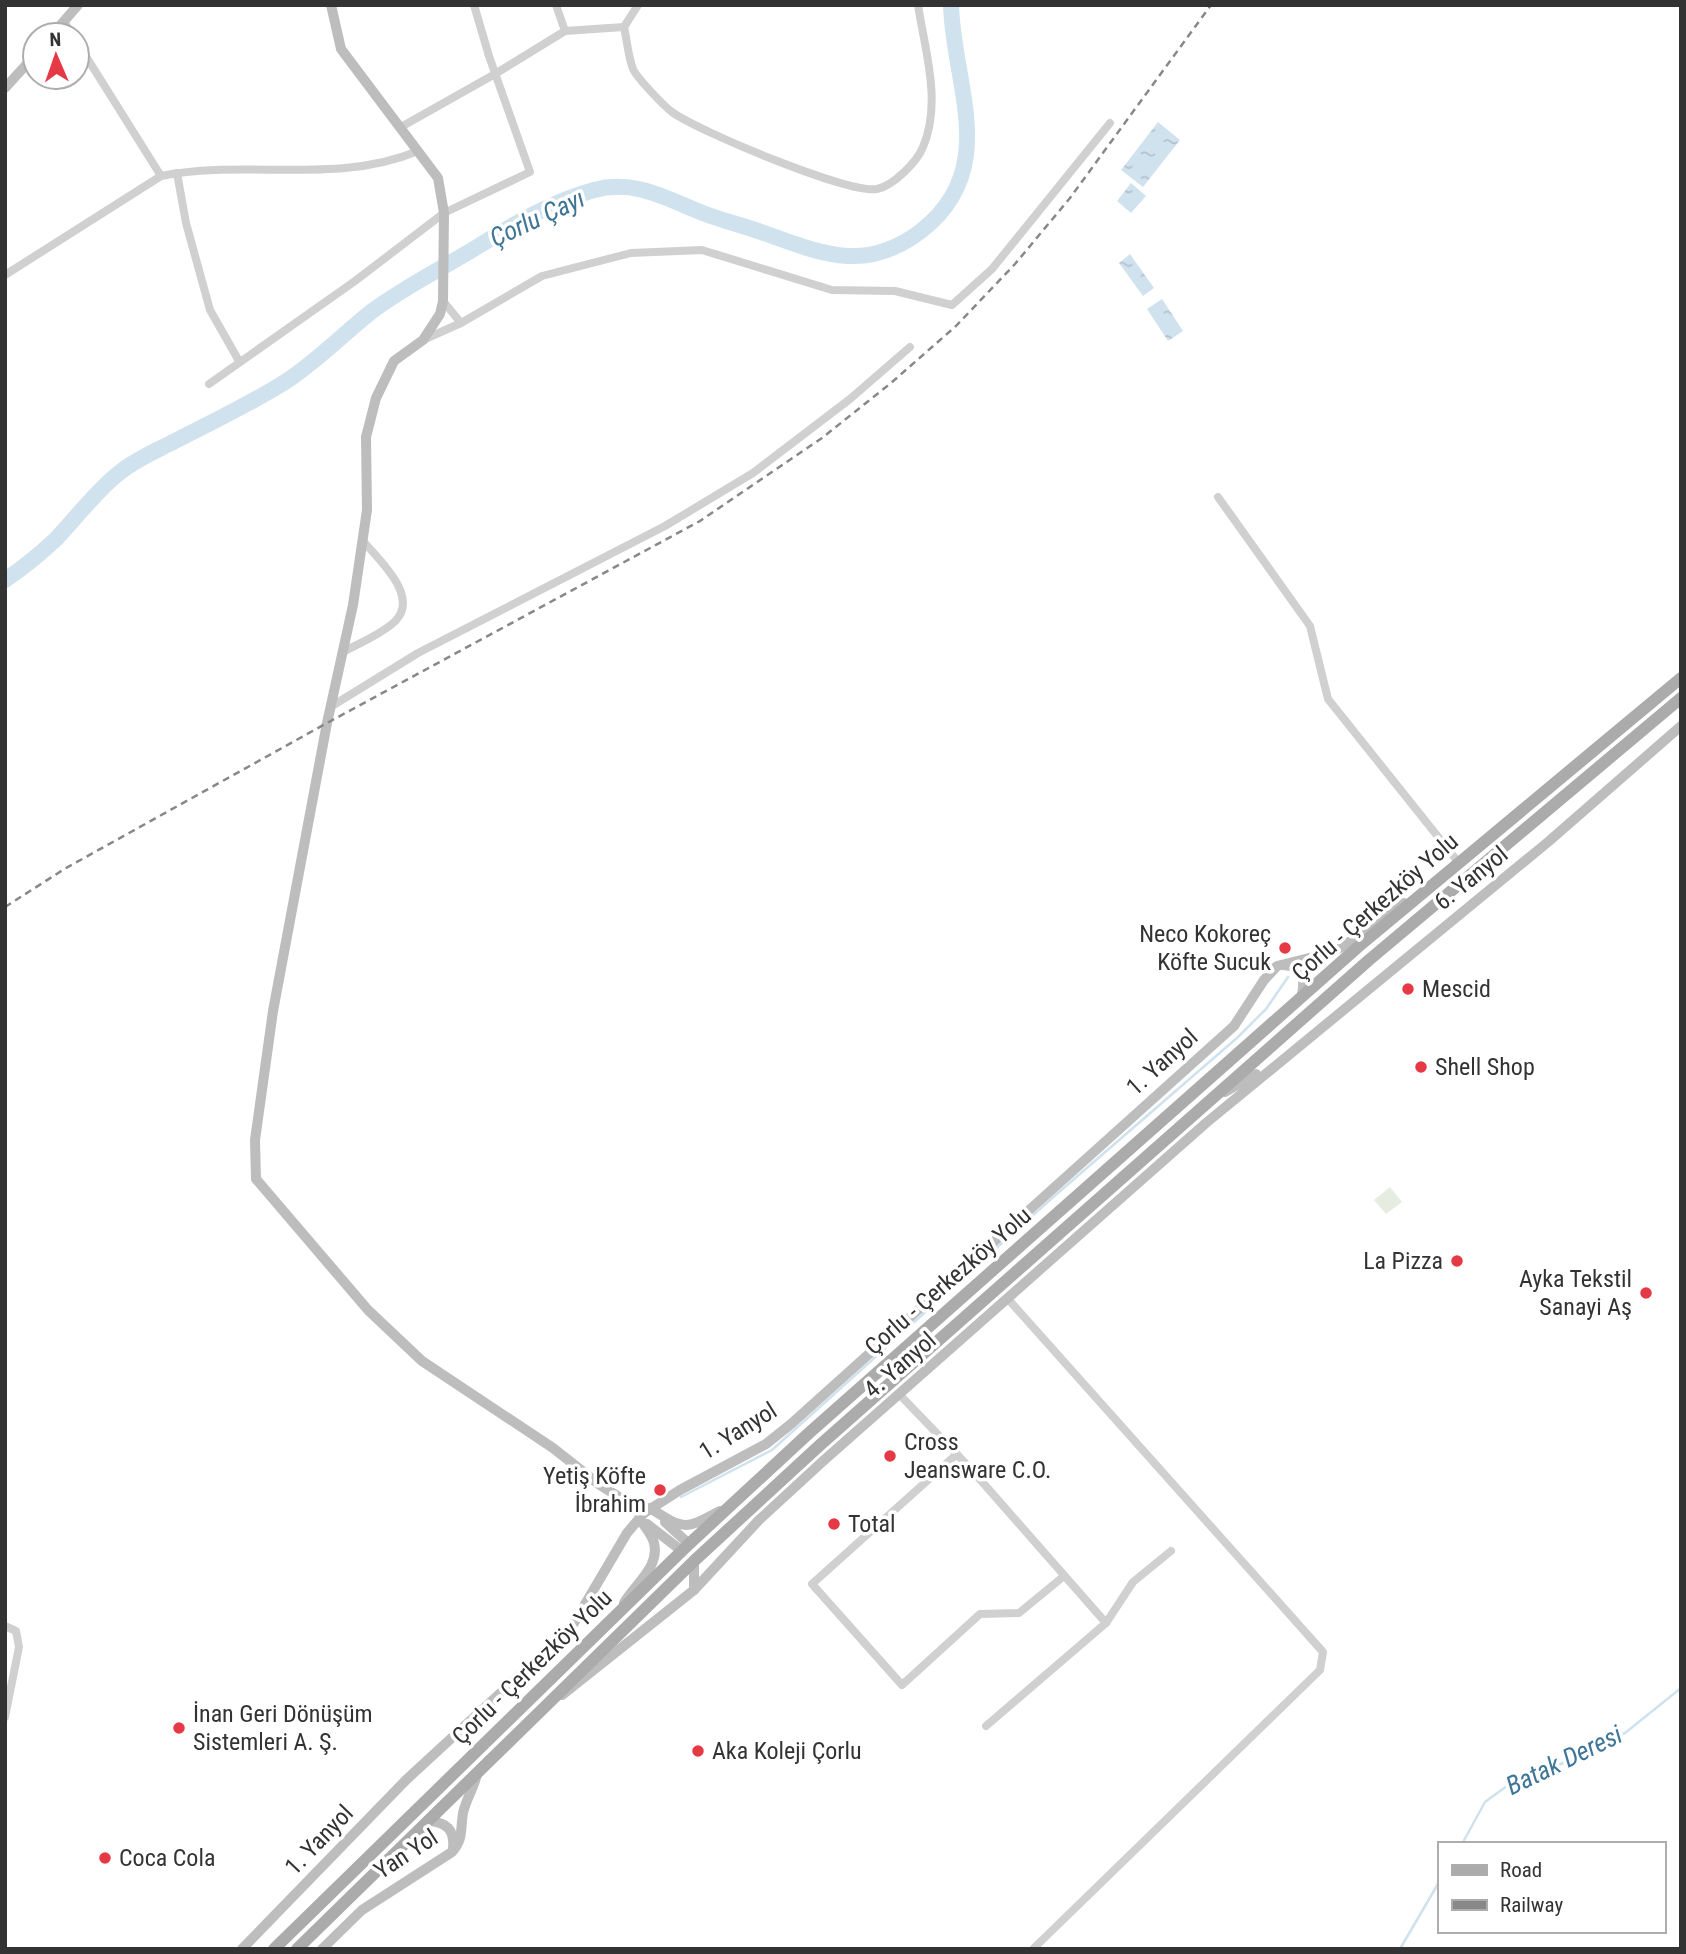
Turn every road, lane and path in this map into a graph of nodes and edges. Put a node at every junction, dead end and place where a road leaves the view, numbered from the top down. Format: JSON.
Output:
{"nodes":[{"id":1,"x":78,"y":5,"type":"edge"},
{"id":2,"x":331,"y":5,"type":"edge"},
{"id":3,"x":474,"y":5,"type":"edge"},
{"id":4,"x":555,"y":5,"type":"edge"},
{"id":5,"x":638,"y":5,"type":"edge"},
{"id":6,"x":918,"y":5,"type":"edge"},
{"id":7,"x":65,"y":21,"type":"edge"},
{"id":8,"x":624,"y":27,"type":"junction"},
{"id":9,"x":565,"y":31,"type":"junction"},
{"id":10,"x":91,"y":62,"type":"edge"},
{"id":11,"x":21,"y":71,"type":"edge"},
{"id":12,"x":495,"y":74,"type":"junction"},
{"id":13,"x":5,"y":89,"type":"edge"},
{"id":14,"x":1111,"y":123,"type":"dead end"},
{"id":15,"x":401,"y":127,"type":"junction"},
{"id":16,"x":418,"y":151,"type":"junction"},
{"id":17,"x":169,"y":175,"type":"junction"},
{"id":18,"x":444,"y":212,"type":"junction"},
{"id":19,"x":5,"y":275,"type":"edge"},
{"id":20,"x":443,"y":301,"type":"junction"},
{"id":21,"x":461,"y":323,"type":"junction"},
{"id":22,"x":423,"y":340,"type":"junction"},
{"id":23,"x":910,"y":347,"type":"dead end"},
{"id":24,"x":239,"y":362,"type":"junction"},
{"id":25,"x":209,"y":384,"type":"dead end"},
{"id":26,"x":1218,"y":497,"type":"dead end"},
{"id":27,"x":363,"y":541,"type":"junction"},
{"id":28,"x":343,"y":652,"type":"junction"},
{"id":29,"x":1681,"y":678,"type":"edge"},
{"id":30,"x":1681,"y":698,"type":"edge"},
{"id":31,"x":332,"y":706,"type":"junction"},
{"id":32,"x":1681,"y":726,"type":"edge"},
{"id":33,"x":1459,"y":863,"type":"junction"},
{"id":34,"x":1422,"y":894,"type":"junction"},
{"id":35,"x":1277,"y":966,"type":"junction"},
{"id":36,"x":1301,"y":999,"type":"junction"},
{"id":37,"x":1284,"y":1057,"type":"junction"},
{"id":38,"x":1208,"y":1103,"type":"junction"},
{"id":39,"x":1008,"y":1299,"type":"junction"},
{"id":40,"x":899,"y":1394,"type":"junction"},
{"id":41,"x":957,"y":1454,"type":"junction"},
{"id":42,"x":732,"y":1504,"type":"junction"},
{"id":43,"x":644,"y":1513,"type":"junction"},
{"id":44,"x":758,"y":1521,"type":"junction"},
{"id":45,"x":715,"y":1542,"type":"junction"},
{"id":46,"x":685,"y":1548,"type":"junction"},
{"id":47,"x":1171,"y":1551,"type":"dead end"},
{"id":48,"x":694,"y":1561,"type":"junction"},
{"id":49,"x":1064,"y":1576,"type":"junction"},
{"id":50,"x":694,"y":1590,"type":"junction"},
{"id":51,"x":617,"y":1615,"type":"junction"},
{"id":52,"x":1107,"y":1623,"type":"junction"},
{"id":53,"x":5,"y":1626,"type":"edge"},
{"id":54,"x":547,"y":1705,"type":"junction"},
{"id":55,"x":5,"y":1717,"type":"edge"},
{"id":56,"x":986,"y":1727,"type":"dead end"},
{"id":57,"x":477,"y":1774,"type":"junction"},
{"id":58,"x":428,"y":1821,"type":"junction"},
{"id":59,"x":452,"y":1852,"type":"junction"},
{"id":60,"x":242,"y":1949,"type":"edge"},
{"id":61,"x":274,"y":1949,"type":"edge"},
{"id":62,"x":298,"y":1949,"type":"edge"},
{"id":63,"x":322,"y":1949,"type":"edge"},
{"id":64,"x":1034,"y":1949,"type":"edge"}],
"edges":[{"from":1,"to":7,"type":"main road"},
{"from":2,"to":15,"type":"main road"},
{"from":3,"to":12,"type":"street"},
{"from":4,"to":9,"type":"street"},
{"from":5,"to":8,"type":"street"},
{"from":6,"to":8,"type":"street"},
{"from":8,"to":9,"type":"street"},
{"from":9,"to":12,"type":"street"},
{"from":10,"to":17,"type":"street"},
{"from":11,"to":13,"type":"main road"},
{"from":12,"to":15,"type":"street"},
{"from":12,"to":18,"type":"street"},
{"from":14,"to":21,"type":"street"},
{"from":15,"to":16,"type":"main road"},
{"from":16,"to":17,"type":"street"},
{"from":16,"to":18,"type":"main road"},
{"from":17,"to":19,"type":"street"},
{"from":17,"to":24,"type":"street"},
{"from":18,"to":20,"type":"main road"},
{"from":18,"to":24,"type":"street"},
{"from":20,"to":21,"type":"street"},
{"from":20,"to":22,"type":"main road"},
{"from":21,"to":22,"type":"street"},
{"from":22,"to":27,"type":"main road"},
{"from":23,"to":31,"type":"street"},
{"from":24,"to":25,"type":"street"},
{"from":26,"to":33,"type":"street"},
{"from":27,"to":28,"type":"main road"},
{"from":27,"to":28,"type":"street"},
{"from":28,"to":31,"type":"main road"},
{"from":29,"to":33,"type":"main road","name":"Çorlu - Çerkezköy Yolu"},
{"from":30,"to":38,"type":"main road","name":"Çorlu - Çerkezköy Yolu"},
{"from":31,"to":43,"type":"main road"},
{"from":32,"to":37,"type":"main road","name":"6. Yanyol"},
{"from":33,"to":34,"type":"main road","name":"Çorlu - Çerkezköy Yolu"},
{"from":34,"to":35,"type":"main road"},
{"from":34,"to":36,"type":"main road","name":"Çorlu - Çerkezköy Yolu"},
{"from":35,"to":36,"type":"main road"},
{"from":35,"to":43,"type":"main road","name":"1. Yanyol"},
{"from":36,"to":42,"type":"main road","name":"Çorlu - Çerkezköy Yolu"},
{"from":37,"to":38,"type":"main road"},
{"from":37,"to":39,"type":"main road","name":"4. Yanyol"},
{"from":38,"to":45,"type":"main road","name":"Çorlu - Çerkezköy Yolu"},
{"from":39,"to":40,"type":"main road","name":"4. Yanyol"},
{"from":39,"to":64,"type":"street"},
{"from":40,"to":41,"type":"street"},
{"from":40,"to":44,"type":"main road","name":"4. Yanyol"},
{"from":41,"to":49,"type":"street"},
{"from":41,"to":49,"type":"street"},
{"from":42,"to":43,"type":"main road"},
{"from":42,"to":46,"type":"main road","name":"Çorlu - Çerkezköy Yolu"},
{"from":43,"to":46,"type":"main road"},
{"from":43,"to":51,"type":"main road"},
{"from":43,"to":60,"type":"main road","name":"1. Yanyol"},
{"from":44,"to":45,"type":"main road"},
{"from":44,"to":50,"type":"main road","name":"4. Yanyol"},
{"from":45,"to":48,"type":"main road","name":"Çorlu - Çerkezköy Yolu"},
{"from":46,"to":48,"type":"main road"},
{"from":46,"to":51,"type":"main road","name":"Çorlu - Çerkezköy Yolu"},
{"from":47,"to":52,"type":"street"},
{"from":48,"to":50,"type":"main road"},
{"from":48,"to":54,"type":"main road","name":"Çorlu - Çerkezköy Yolu"},
{"from":49,"to":52,"type":"street"},
{"from":50,"to":54,"type":"main road","name":"4. Yanyol"},
{"from":51,"to":61,"type":"main road","name":"Çorlu - Çerkezköy Yolu"},
{"from":52,"to":56,"type":"street"},
{"from":53,"to":55,"type":"street"},
{"from":54,"to":57,"type":"main road","name":"Çorlu - Çerkezköy Yolu"},
{"from":57,"to":58,"type":"main road","name":"Çorlu - Çerkezköy Yolu"},
{"from":57,"to":59,"type":"main road","name":"Yan Yol"},
{"from":58,"to":59,"type":"main road"},
{"from":58,"to":62,"type":"main road","name":"Çorlu - Çerkezköy Yolu"},
{"from":59,"to":63,"type":"main road","name":"Yan Yol"}]}
